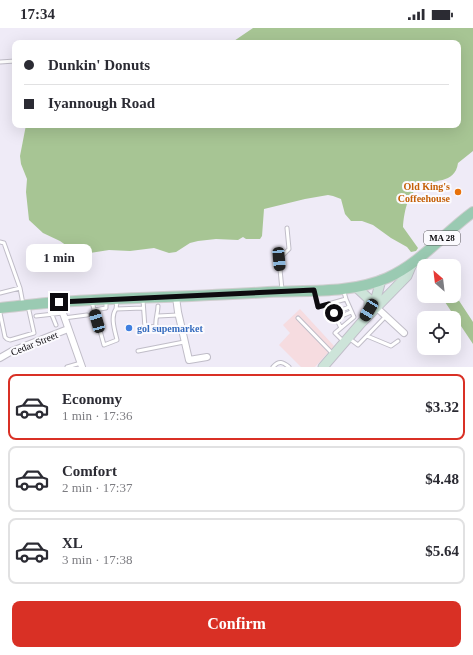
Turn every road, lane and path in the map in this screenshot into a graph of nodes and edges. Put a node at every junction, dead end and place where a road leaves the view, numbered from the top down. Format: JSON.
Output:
{"nodes":[{"id":1,"x":12,"y":61,"type":"edge"},
{"id":2,"x":0,"y":62,"type":"edge"},
{"id":3,"x":471,"y":215,"type":"edge"},
{"id":4,"x":287,"y":228,"type":"dead end"},
{"id":5,"x":0,"y":242,"type":"edge"},
{"id":6,"x":412,"y":264,"type":"junction"},
{"id":7,"x":381,"y":280,"type":"junction"},
{"id":8,"x":356,"y":287,"type":"junction"},
{"id":9,"x":20,"y":288,"type":"junction"},
{"id":10,"x":343,"y":289,"type":"junction"},
{"id":11,"x":314,"y":290,"type":"junction"},
{"id":12,"x":282,"y":292,"type":"junction"},
{"id":13,"x":0,"y":293,"type":"edge"},
{"id":14,"x":176,"y":297,"type":"junction"},
{"id":15,"x":346,"y":300,"type":"junction"},
{"id":16,"x":59,"y":302,"type":"junction"},
{"id":17,"x":143,"y":303,"type":"junction"},
{"id":18,"x":117,"y":304,"type":"junction"},
{"id":19,"x":329,"y":304,"type":"junction"},
{"id":20,"x":93,"y":305,"type":"junction"},
{"id":21,"x":25,"y":306,"type":"junction"},
{"id":22,"x":158,"y":306,"type":"dead end"},
{"id":23,"x":349,"y":307,"type":"junction"},
{"id":24,"x":0,"y":308,"type":"edge"},
{"id":25,"x":373,"y":309,"type":"junction"},
{"id":26,"x":342,"y":310,"type":"dead end"},
{"id":27,"x":351,"y":312,"type":"junction"},
{"id":28,"x":0,"y":313,"type":"edge"},
{"id":29,"x":52,"y":315,"type":"junction"},
{"id":30,"x":87,"y":315,"type":"dead end"},
{"id":31,"x":178,"y":315,"type":"junction"},
{"id":32,"x":344,"y":315,"type":"dead end"},
{"id":33,"x":36,"y":316,"type":"dead end"},
{"id":34,"x":64,"y":316,"type":"junction"},
{"id":35,"x":158,"y":316,"type":"junction"},
{"id":36,"x":386,"y":316,"type":"junction"},
{"id":37,"x":354,"y":317,"type":"junction"},
{"id":38,"x":298,"y":318,"type":"dead end"},
{"id":39,"x":361,"y":324,"type":"junction"},
{"id":40,"x":56,"y":325,"type":"dead end"},
{"id":41,"x":341,"y":328,"type":"junction"},
{"id":42,"x":68,"y":329,"type":"junction"},
{"id":43,"x":34,"y":333,"type":"junction"},
{"id":44,"x":404,"y":333,"type":"dead end"},
{"id":45,"x":367,"y":336,"type":"junction"},
{"id":46,"x":346,"y":340,"type":"junction"},
{"id":47,"x":398,"y":341,"type":"dead end"},
{"id":48,"x":36,"y":342,"type":"junction"},
{"id":49,"x":184,"y":342,"type":"junction"},
{"id":50,"x":138,"y":351,"type":"dead end"},
{"id":51,"x":334,"y":354,"type":"junction"},
{"id":52,"x":207,"y":357,"type":"dead end"},
{"id":53,"x":0,"y":358,"type":"edge"},
{"id":54,"x":82,"y":365,"type":"edge"},
{"id":55,"x":67,"y":367,"type":"edge"},
{"id":56,"x":273,"y":367,"type":"edge"},
{"id":57,"x":289,"y":367,"type":"edge"},
{"id":58,"x":323,"y":367,"type":"edge"}],
"edges":[{"from":1,"to":2,"type":"lane"},
{"from":3,"to":6,"type":"main road","number":"MA 28"},
{"from":4,"to":12,"type":"lane"},
{"from":5,"to":9,"type":"lane"},
{"from":6,"to":7,"type":"main road","number":"MA 28"},
{"from":6,"to":25,"type":"main road"},
{"from":7,"to":8,"type":"main road","number":"MA 28"},
{"from":7,"to":25,"type":"main road"},
{"from":8,"to":10,"type":"main road","number":"MA 28"},
{"from":8,"to":25,"type":"main road"},
{"from":9,"to":13,"type":"lane"},
{"from":9,"to":21,"type":"lane"},
{"from":10,"to":11,"type":"main road","number":"MA 28"},
{"from":10,"to":15,"type":"lane"},
{"from":11,"to":12,"type":"main road","number":"MA 28"},
{"from":11,"to":19,"type":"lane"},
{"from":12,"to":14,"type":"main road","number":"MA 28"},
{"from":14,"to":17,"type":"main road","number":"MA 28"},
{"from":14,"to":31,"type":"street"},
{"from":15,"to":19,"type":"lane"},
{"from":15,"to":23,"type":"lane"},
{"from":16,"to":20,"type":"main road","number":"MA 28"},
{"from":16,"to":21,"type":"main road","number":"MA 28"},
{"from":16,"to":34,"type":"street","name":"Cedar Street"},
{"from":17,"to":18,"type":"main road","number":"MA 28"},
{"from":17,"to":35,"type":"lane"},
{"from":18,"to":20,"type":"main road","number":"MA 28"},
{"from":18,"to":20,"type":"lane"},
{"from":19,"to":41,"type":"lane"},
{"from":21,"to":24,"type":"main road","number":"MA 28"},
{"from":21,"to":43,"type":"lane"},
{"from":22,"to":35,"type":"lane"},
{"from":23,"to":26,"type":"lane"},
{"from":23,"to":27,"type":"lane"},
{"from":25,"to":36,"type":"street"},
{"from":25,"to":39,"type":"main road"},
{"from":27,"to":32,"type":"lane"},
{"from":27,"to":37,"type":"lane"},
{"from":28,"to":43,"type":"lane"},
{"from":29,"to":33,"type":"lane"},
{"from":29,"to":34,"type":"lane"},
{"from":29,"to":40,"type":"lane"},
{"from":30,"to":34,"type":"lane"},
{"from":31,"to":35,"type":"lane"},
{"from":31,"to":49,"type":"street"},
{"from":34,"to":42,"type":"street","name":"Cedar Street"},
{"from":36,"to":44,"type":"street"},
{"from":36,"to":45,"type":"lane"},
{"from":37,"to":39,"type":"lane"},
{"from":37,"to":41,"type":"lane"},
{"from":38,"to":51,"type":"lane"},
{"from":39,"to":46,"type":"main road"},
{"from":41,"to":46,"type":"lane"},
{"from":42,"to":48,"type":"street","name":"Cedar Street"},
{"from":42,"to":54,"type":"street","name":"Cedar Street"},
{"from":43,"to":48,"type":"lane"},
{"from":45,"to":46,"type":"lane"},
{"from":45,"to":47,"type":"lane"},
{"from":46,"to":51,"type":"main road"},
{"from":48,"to":53,"type":"street","name":"Cedar Street"},
{"from":49,"to":50,"type":"lane"},
{"from":49,"to":52,"type":"street"},
{"from":51,"to":58,"type":"main road"},
{"from":54,"to":55,"type":"lane"},
{"from":56,"to":57,"type":"lane"}]}
